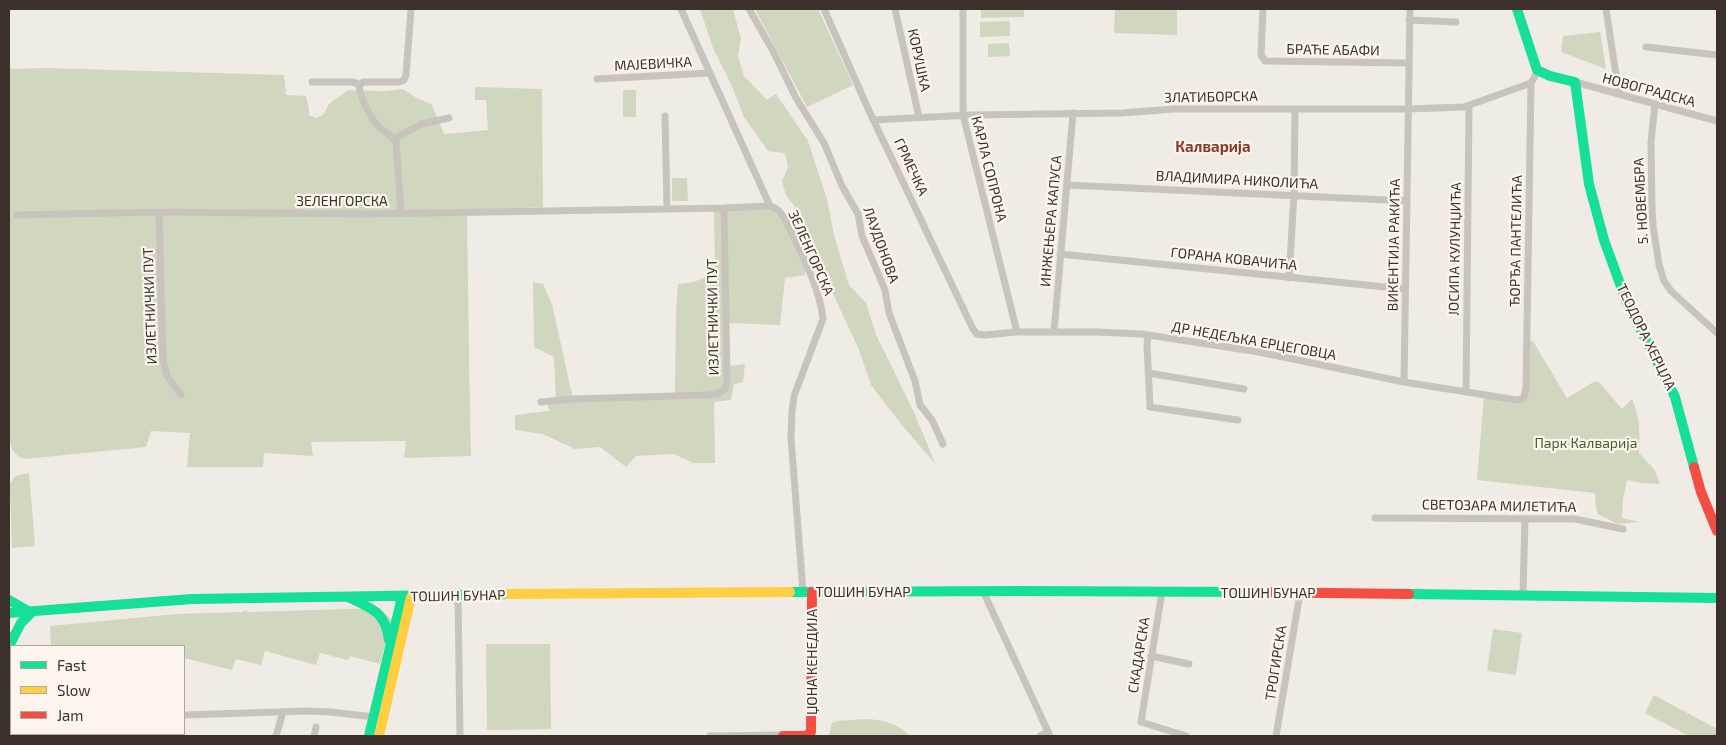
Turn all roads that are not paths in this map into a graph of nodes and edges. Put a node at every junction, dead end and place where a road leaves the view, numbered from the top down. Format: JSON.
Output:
{"nodes":[{"id":1,"x":411,"y":9,"type":"edge"},
{"id":2,"x":681,"y":9,"type":"edge"},
{"id":3,"x":749,"y":9,"type":"edge"},
{"id":4,"x":824,"y":9,"type":"edge"},
{"id":5,"x":895,"y":9,"type":"edge"},
{"id":6,"x":963,"y":9,"type":"edge"},
{"id":7,"x":1263,"y":9,"type":"edge"},
{"id":8,"x":1410,"y":9,"type":"edge"},
{"id":9,"x":1517,"y":9,"type":"edge"},
{"id":10,"x":1606,"y":9,"type":"edge"},
{"id":11,"x":1409,"y":20,"type":"junction"},
{"id":12,"x":1456,"y":22,"type":"dead end"},
{"id":13,"x":1646,"y":47,"type":"dead end"},
{"id":14,"x":1717,"y":55,"type":"edge"},
{"id":15,"x":1408,"y":63,"type":"junction"},
{"id":16,"x":1538,"y":71,"type":"junction"},
{"id":17,"x":710,"y":73,"type":"junction"},
{"id":18,"x":597,"y":79,"type":"dead end"},
{"id":19,"x":312,"y":82,"type":"dead end"},
{"id":20,"x":1575,"y":82,"type":"junction"},
{"id":21,"x":1530,"y":83,"type":"junction"},
{"id":22,"x":360,"y":85,"type":"junction"},
{"id":23,"x":1619,"y":94,"type":"junction"},
{"id":24,"x":1655,"y":104,"type":"junction"},
{"id":25,"x":1469,"y":106,"type":"junction"},
{"id":26,"x":1295,"y":109,"type":"junction"},
{"id":27,"x":1408,"y":109,"type":"junction"},
{"id":28,"x":1073,"y":113,"type":"junction"},
{"id":29,"x":963,"y":115,"type":"junction"},
{"id":30,"x":665,"y":116,"type":"dead end"},
{"id":31,"x":919,"y":117,"type":"junction"},
{"id":32,"x":448,"y":118,"type":"dead end"},
{"id":33,"x":874,"y":120,"type":"junction"},
{"id":34,"x":1717,"y":121,"type":"edge"},
{"id":35,"x":394,"y":139,"type":"junction"},
{"id":36,"x":1067,"y":185,"type":"junction"},
{"id":37,"x":1294,"y":195,"type":"junction"},
{"id":38,"x":1407,"y":201,"type":"junction"},
{"id":39,"x":770,"y":206,"type":"junction"},
{"id":40,"x":667,"y":208,"type":"junction"},
{"id":41,"x":724,"y":208,"type":"junction"},
{"id":42,"x":159,"y":212,"type":"junction"},
{"id":43,"x":401,"y":213,"type":"junction"},
{"id":44,"x":17,"y":215,"type":"dead end"},
{"id":45,"x":1060,"y":254,"type":"junction"},
{"id":46,"x":1289,"y":278,"type":"junction"},
{"id":47,"x":1406,"y":289,"type":"junction"},
{"id":48,"x":1017,"y":332,"type":"junction"},
{"id":49,"x":1054,"y":332,"type":"junction"},
{"id":50,"x":1717,"y":333,"type":"edge"},
{"id":51,"x":978,"y":334,"type":"joint"},
{"id":52,"x":1148,"y":335,"type":"junction"},
{"id":53,"x":1148,"y":374,"type":"junction"},
{"id":54,"x":1404,"y":382,"type":"junction"},
{"id":55,"x":1244,"y":389,"type":"dead end"},
{"id":56,"x":1466,"y":392,"type":"junction"},
{"id":57,"x":181,"y":395,"type":"dead end"},
{"id":58,"x":1523,"y":399,"type":"joint"},
{"id":59,"x":541,"y":402,"type":"dead end"},
{"id":60,"x":1238,"y":420,"type":"dead end"},
{"id":61,"x":943,"y":444,"type":"dead end"},
{"id":62,"x":1375,"y":518,"type":"dead end"},
{"id":63,"x":1525,"y":519,"type":"junction"},
{"id":64,"x":1623,"y":529,"type":"dead end"},
{"id":65,"x":1717,"y":531,"type":"edge"},
{"id":66,"x":808,"y":592,"type":"junction"},
{"id":67,"x":983,"y":592,"type":"junction"},
{"id":68,"x":1162,"y":592,"type":"junction"},
{"id":69,"x":1300,"y":593,"type":"junction"},
{"id":70,"x":1524,"y":595,"type":"junction"},
{"id":71,"x":458,"y":596,"type":"junction"},
{"id":72,"x":346,"y":597,"type":"junction"},
{"id":73,"x":407,"y":597,"type":"junction"},
{"id":74,"x":1717,"y":598,"type":"edge"},
{"id":75,"x":9,"y":600,"type":"edge"},
{"id":76,"x":32,"y":612,"type":"junction"},
{"id":77,"x":9,"y":613,"type":"edge"},
{"id":78,"x":9,"y":646,"type":"edge"},
{"id":79,"x":390,"y":649,"type":"junction"},
{"id":80,"x":1151,"y":656,"type":"junction"},
{"id":81,"x":1189,"y":664,"type":"dead end"},
{"id":82,"x":9,"y":686,"type":"edge"},
{"id":83,"x":10,"y":706,"type":"edge"},
{"id":84,"x":283,"y":712,"type":"junction"},
{"id":85,"x":185,"y":715,"type":"edge"},
{"id":86,"x":374,"y":717,"type":"junction"},
{"id":87,"x":316,"y":728,"type":"dead end"},
{"id":88,"x":9,"y":729,"type":"edge"},
{"id":89,"x":1049,"y":734,"type":"edge"},
{"id":90,"x":276,"y":736,"type":"edge"},
{"id":91,"x":314,"y":736,"type":"edge"},
{"id":92,"x":369,"y":736,"type":"edge"},
{"id":93,"x":379,"y":736,"type":"edge"},
{"id":94,"x":460,"y":736,"type":"edge"},
{"id":95,"x":710,"y":736,"type":"edge"},
{"id":96,"x":783,"y":736,"type":"edge"},
{"id":97,"x":1040,"y":736,"type":"edge"},
{"id":98,"x":1186,"y":736,"type":"edge"},
{"id":99,"x":1276,"y":736,"type":"edge"}],
"edges":[{"from":1,"to":22,"type":"street"},
{"from":2,"to":17,"type":"street"},
{"from":3,"to":61,"type":"street","name":"ЛАУДОНОВА"},
{"from":4,"to":33,"type":"street","name":"ГРМЕЧКА"},
{"from":5,"to":31,"type":"street","name":"КОРУШКА"},
{"from":6,"to":29,"type":"street","name":"КАРЛА СОПРОНА"},
{"from":7,"to":15,"type":"street","name":"БРАЋЕ АБАФИ"},
{"from":8,"to":11,"type":"street","name":"ВИКЕНТИЈА РАКИЋА"},
{"from":9,"to":16,"type":"main road"},
{"from":10,"to":23,"type":"street"},
{"from":11,"to":12,"type":"street"},
{"from":11,"to":15,"type":"street","name":"ВИКЕНТИЈА РАКИЋА"},
{"from":13,"to":14,"type":"street"},
{"from":15,"to":27,"type":"street","name":"ВИКЕНТИЈА РАКИЋА"},
{"from":16,"to":20,"type":"main road"},
{"from":16,"to":21,"type":"street"},
{"from":17,"to":18,"type":"street","name":"МАЈЕВИЧКА"},
{"from":17,"to":39,"type":"street"},
{"from":19,"to":22,"type":"street"},
{"from":20,"to":23,"type":"street","name":"НОВОГРАДСКА"},
{"from":20,"to":65,"type":"main road","name":"ТЕОДОРА ХЕРЦЛА"},
{"from":21,"to":25,"type":"street","name":"ЗЛАТИБОРСКА"},
{"from":21,"to":58,"type":"street","name":"ЂОРЂА ПАНТЕЛИЋА"},
{"from":22,"to":35,"type":"street"},
{"from":23,"to":24,"type":"street","name":"НОВОГРАДСКА"},
{"from":24,"to":34,"type":"street","name":"НОВОГРАДСКА"},
{"from":24,"to":50,"type":"street","name":"5. НОВЕМБРА"},
{"from":25,"to":27,"type":"street","name":"ЗЛАТИБОРСКА"},
{"from":25,"to":56,"type":"street","name":"ЈОСИПА КУЛУНЏИЋА"},
{"from":26,"to":27,"type":"street","name":"ЗЛАТИБОРСКА"},
{"from":26,"to":28,"type":"street","name":"ЗЛАТИБОРСКА"},
{"from":26,"to":37,"type":"street"},
{"from":27,"to":38,"type":"street","name":"ВИКЕНТИЈА РАКИЋА"},
{"from":28,"to":29,"type":"street","name":"ЗЛАТИБОРСКА"},
{"from":28,"to":36,"type":"street","name":"ИНЖЕЊЕРА КАПУСА"},
{"from":29,"to":31,"type":"street","name":"ЗЛАТИБОРСКА"},
{"from":29,"to":48,"type":"street","name":"КАРЛА СОПРОНА"},
{"from":30,"to":40,"type":"street"},
{"from":31,"to":33,"type":"street","name":"ЗЛАТИБОРСКА"},
{"from":32,"to":35,"type":"street"},
{"from":33,"to":51,"type":"street","name":"ГРМЕЧКА"},
{"from":35,"to":43,"type":"street"},
{"from":36,"to":37,"type":"street","name":"ВЛАДИМИРА НИКОЛИЋА"},
{"from":36,"to":45,"type":"street","name":"ИНЖЕЊЕРА КАПУСА"},
{"from":37,"to":38,"type":"street","name":"ВЛАДИМИРА НИКОЛИЋА"},
{"from":37,"to":46,"type":"street"},
{"from":38,"to":47,"type":"street","name":"ВИКЕНТИЈА РАКИЋА"},
{"from":39,"to":41,"type":"street","name":"ЗЕЛЕНГОРСКА"},
{"from":39,"to":66,"type":"street","name":"ЗЕЛЕНГОРСКА"},
{"from":40,"to":41,"type":"street","name":"ЗЕЛЕНГОРСКА"},
{"from":40,"to":43,"type":"street","name":"ЗЕЛЕНГОРСКА"},
{"from":41,"to":59,"type":"street","name":"ИЗЛЕТНИЧКИ ПУТ"},
{"from":42,"to":43,"type":"street","name":"ЗЕЛЕНГОРСКА"},
{"from":42,"to":44,"type":"street","name":"ЗЕЛЕНГОРСКА"},
{"from":42,"to":57,"type":"street","name":"ИЗЛЕТНИЧКИ ПУТ"},
{"from":45,"to":46,"type":"street","name":"ГОРАНА КОВАЧИЋА"},
{"from":45,"to":49,"type":"street","name":"ИНЖЕЊЕРА КАПУСА"},
{"from":46,"to":47,"type":"street","name":"ГОРАНА КОВАЧИЋА"},
{"from":47,"to":54,"type":"street","name":"ВИКЕНТИЈА РАКИЋА"},
{"from":48,"to":49,"type":"street","name":"ДР НЕДЕЉКА ЕРЦЕГОВЦА"},
{"from":48,"to":51,"type":"street","name":"ДР НЕДЕЉКА ЕРЦЕГОВЦА"},
{"from":49,"to":52,"type":"street","name":"ДР НЕДЕЉКА ЕРЦЕГОВЦА"},
{"from":52,"to":53,"type":"street"},
{"from":52,"to":54,"type":"street","name":"ДР НЕДЕЉКА ЕРЦЕГОВЦА"},
{"from":53,"to":55,"type":"street"},
{"from":53,"to":60,"type":"street"},
{"from":54,"to":56,"type":"street","name":"ДР НЕДЕЉКА ЕРЦЕГОВЦА"},
{"from":56,"to":58,"type":"street","name":"ДР НЕДЕЉКА ЕРЦЕГОВЦА"},
{"from":62,"to":63,"type":"street","name":"СВЕТОЗАРА МИЛЕТИЋА"},
{"from":63,"to":64,"type":"street","name":"СВЕТОЗАРА МИЛЕТИЋА"},
{"from":63,"to":70,"type":"street"},
{"from":66,"to":67,"type":"main road","name":"ТОШИН БУНАР"},
{"from":66,"to":71,"type":"main road","name":"ТОШИН БУНАР"},
{"from":66,"to":96,"type":"main road","name":"ЏОНА КЕНЕДИЈА"},
{"from":67,"to":68,"type":"main road","name":"ТОШИН БУНАР"},
{"from":67,"to":89,"type":"street"},
{"from":68,"to":69,"type":"main road","name":"ТОШИН БУНАР"},
{"from":68,"to":80,"type":"street","name":"СКАДАРСКА"},
{"from":69,"to":70,"type":"main road","name":"ТОШИН БУНАР"},
{"from":69,"to":99,"type":"street","name":"ТРОГИРСКА"},
{"from":70,"to":74,"type":"main road","name":"ТОШИН БУНАР"},
{"from":71,"to":73,"type":"main road","name":"ТОШИН БУНАР"},
{"from":71,"to":94,"type":"street"},
{"from":72,"to":73,"type":"main road","name":"ТОШИН БУНАР"},
{"from":72,"to":76,"type":"main road","name":"ТОШИН БУНАР"},
{"from":72,"to":79,"type":"main road"},
{"from":73,"to":79,"type":"main road"},
{"from":73,"to":93,"type":"main road"},
{"from":75,"to":76,"type":"main road"},
{"from":76,"to":77,"type":"main road","name":"ТОШИН БУНАР"},
{"from":76,"to":78,"type":"main road"},
{"from":79,"to":86,"type":"main road"},
{"from":80,"to":81,"type":"street"},
{"from":80,"to":98,"type":"street","name":"СКАДАРСКА"},
{"from":82,"to":83,"type":"main road"},
{"from":83,"to":88,"type":"main road"},
{"from":84,"to":85,"type":"street"},
{"from":84,"to":86,"type":"street"},
{"from":84,"to":90,"type":"street"},
{"from":86,"to":92,"type":"main road"},
{"from":87,"to":91,"type":"street"},
{"from":89,"to":97,"type":"street"},
{"from":95,"to":96,"type":"street"}]}
